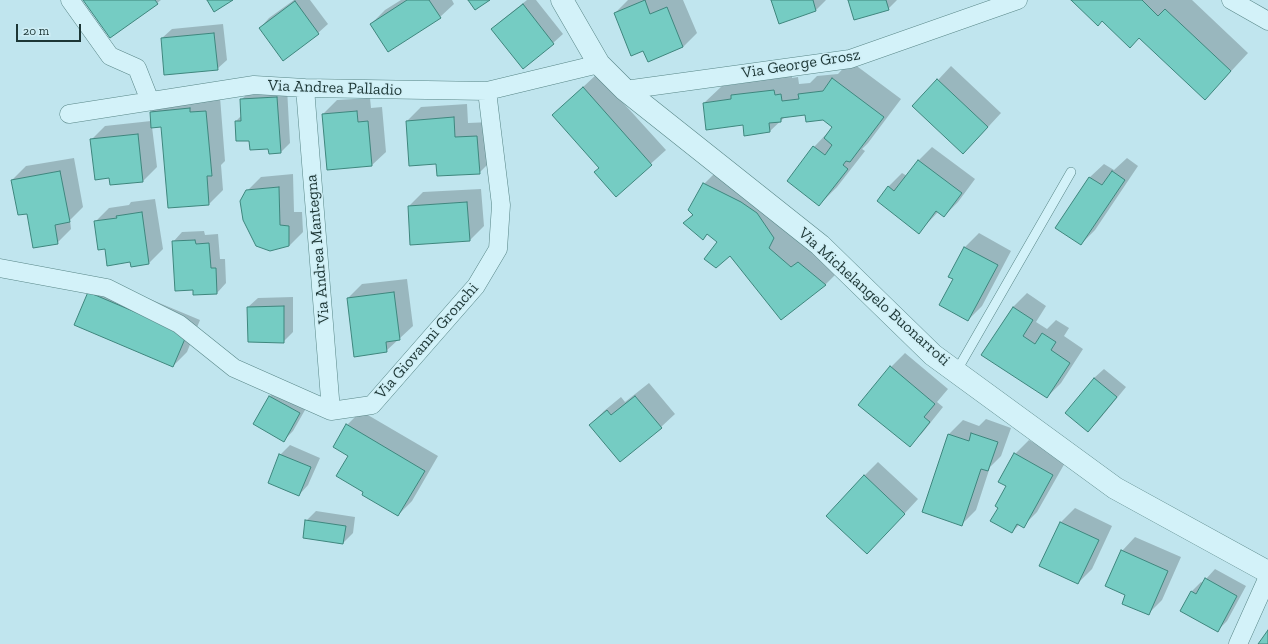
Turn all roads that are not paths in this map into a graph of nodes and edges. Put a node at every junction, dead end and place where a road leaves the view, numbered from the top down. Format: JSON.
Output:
{"nodes":[{"id":1,"x":70,"y":0,"type":"edge"},
{"id":2,"x":562,"y":0,"type":"edge"},
{"id":3,"x":1018,"y":0,"type":"edge"},
{"id":4,"x":1231,"y":0,"type":"edge"},
{"id":5,"x":1268,"y":21,"type":"edge"},
{"id":6,"x":599,"y":64,"type":"junction"},
{"id":7,"x":305,"y":88,"type":"junction"},
{"id":8,"x":625,"y":90,"type":"junction"},
{"id":9,"x":487,"y":91,"type":"junction"},
{"id":10,"x":150,"y":101,"type":"junction"},
{"id":11,"x":70,"y":114,"type":"dead end"},
{"id":12,"x":1071,"y":172,"type":"dead end"},
{"id":13,"x":0,"y":268,"type":"edge"},
{"id":14,"x":956,"y":372,"type":"junction"},
{"id":15,"x":331,"y":411,"type":"junction"},
{"id":16,"x":1268,"y":572,"type":"edge"},
{"id":17,"x":1268,"y":577,"type":"edge"},
{"id":18,"x":1238,"y":644,"type":"edge"}],
"edges":[{"from":1,"to":10,"type":"street"},
{"from":2,"to":6,"type":"street","name":"Via Michelangelo Buonarroti"},
{"from":3,"to":8,"type":"street","name":"Via George Grosz"},
{"from":4,"to":5,"type":"street"},
{"from":6,"to":8,"type":"street","name":"Via Michelangelo Buonarroti"},
{"from":6,"to":9,"type":"street","name":"Via Andrea Palladio"},
{"from":7,"to":9,"type":"street","name":"Via Andrea Palladio"},
{"from":7,"to":10,"type":"street","name":"Via Andrea Palladio"},
{"from":7,"to":15,"type":"street","name":"Via Andrea Mantegna"},
{"from":8,"to":14,"type":"street","name":"Via Michelangelo Buonarroti"},
{"from":9,"to":15,"type":"street","name":"Via Giovanni Gronchi"},
{"from":10,"to":11,"type":"street","name":"Via Andrea Palladio"},
{"from":12,"to":14,"type":"lane"},
{"from":13,"to":15,"type":"street"},
{"from":14,"to":16,"type":"street","name":"Via Michelangelo Buonarroti"},
{"from":17,"to":18,"type":"street"}]}
